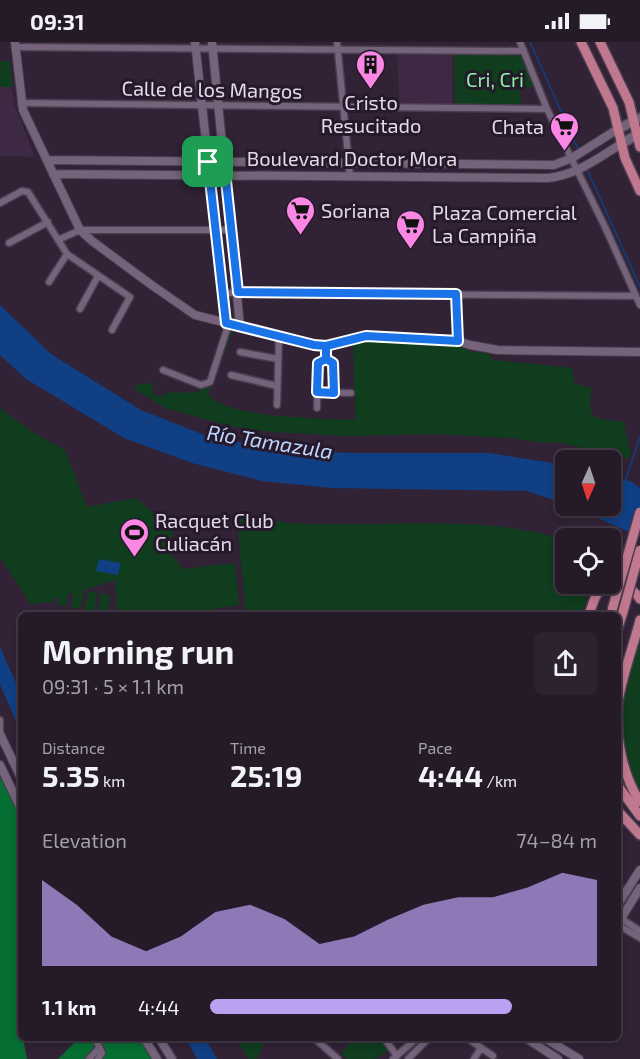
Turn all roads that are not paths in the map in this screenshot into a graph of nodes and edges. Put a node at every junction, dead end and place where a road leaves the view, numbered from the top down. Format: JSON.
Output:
{"nodes":[{"id":1,"x":337,"y":42,"type":"edge"},
{"id":2,"x":520,"y":42,"type":"edge"},
{"id":3,"x":580,"y":42,"type":"edge"},
{"id":4,"x":600,"y":42,"type":"edge"},
{"id":5,"x":15,"y":45,"type":"edge"},
{"id":6,"x":195,"y":45,"type":"edge"},
{"id":7,"x":213,"y":45,"type":"edge"},
{"id":8,"x":338,"y":50,"type":"junction"},
{"id":9,"x":524,"y":51,"type":"junction"},
{"id":10,"x":21,"y":103,"type":"junction"},
{"id":11,"x":201,"y":105,"type":"junction"},
{"id":12,"x":218,"y":105,"type":"junction"},
{"id":13,"x":343,"y":107,"type":"junction"},
{"id":14,"x":547,"y":109,"type":"junction"},
{"id":15,"x":636,"y":119,"type":"edge"},
{"id":16,"x":618,"y":129,"type":"junction"},
{"id":17,"x":638,"y":134,"type":"edge"},
{"id":18,"x":621,"y":144,"type":"junction"},
{"id":19,"x":640,"y":147,"type":"edge"},
{"id":20,"x":573,"y":157,"type":"junction"},
{"id":21,"x":47,"y":160,"type":"junction"},
{"id":22,"x":208,"y":162,"type":"junction"},
{"id":23,"x":224,"y":162,"type":"junction"},
{"id":24,"x":349,"y":163,"type":"junction"},
{"id":25,"x":579,"y":170,"type":"junction"},
{"id":26,"x":53,"y":174,"type":"junction"},
{"id":27,"x":209,"y":175,"type":"junction"},
{"id":28,"x":226,"y":175,"type":"junction"},
{"id":29,"x":350,"y":176,"type":"junction"},
{"id":30,"x":640,"y":191,"type":"edge"},
{"id":31,"x":0,"y":203,"type":"edge"},
{"id":32,"x":48,"y":222,"type":"junction"},
{"id":33,"x":80,"y":230,"type":"junction"},
{"id":34,"x":232,"y":230,"type":"junction"},
{"id":35,"x":215,"y":231,"type":"junction"},
{"id":36,"x":58,"y":240,"type":"junction"},
{"id":37,"x":9,"y":243,"type":"dead end"},
{"id":38,"x":67,"y":254,"type":"junction"},
{"id":39,"x":98,"y":276,"type":"junction"},
{"id":40,"x":49,"y":282,"type":"dead end"},
{"id":41,"x":238,"y":292,"type":"junction"},
{"id":42,"x":222,"y":293,"type":"junction"},
{"id":43,"x":456,"y":294,"type":"junction"},
{"id":44,"x":636,"y":296,"type":"junction"},
{"id":45,"x":640,"y":305,"type":"edge"},
{"id":46,"x":80,"y":309,"type":"dead end"},
{"id":47,"x":226,"y":323,"type":"junction"},
{"id":48,"x":240,"y":326,"type":"junction"},
{"id":49,"x":112,"y":330,"type":"dead end"},
{"id":50,"x":279,"y":336,"type":"junction"},
{"id":51,"x":458,"y":341,"type":"junction"},
{"id":52,"x":326,"y":346,"type":"junction"},
{"id":53,"x":240,"y":352,"type":"dead end"},
{"id":54,"x":640,"y":352,"type":"edge"},
{"id":55,"x":278,"y":359,"type":"junction"},
{"id":56,"x":326,"y":359,"type":"junction"},
{"id":57,"x":163,"y":370,"type":"dead end"},
{"id":58,"x":231,"y":375,"type":"dead end"},
{"id":59,"x":277,"y":386,"type":"junction"},
{"id":60,"x":317,"y":392,"type":"junction"},
{"id":61,"x":334,"y":393,"type":"junction"},
{"id":62,"x":351,"y":393,"type":"dead end"},
{"id":63,"x":277,"y":405,"type":"dead end"},
{"id":64,"x":317,"y":408,"type":"dead end"},
{"id":65,"x":640,"y":512,"type":"edge"},
{"id":66,"x":640,"y":550,"type":"edge"},
{"id":67,"x":640,"y":599,"type":"edge"},
{"id":68,"x":590,"y":612,"type":"edge"},
{"id":69,"x":612,"y":612,"type":"edge"},
{"id":70,"x":621,"y":616,"type":"edge"},
{"id":71,"x":640,"y":621,"type":"edge"},
{"id":72,"x":621,"y":691,"type":"edge"},
{"id":73,"x":0,"y":720,"type":"edge"},
{"id":74,"x":0,"y":734,"type":"edge"},
{"id":75,"x":621,"y":752,"type":"edge"},
{"id":76,"x":0,"y":765,"type":"edge"},
{"id":77,"x":18,"y":772,"type":"edge"},
{"id":78,"x":621,"y":791,"type":"edge"},
{"id":79,"x":640,"y":802,"type":"edge"},
{"id":80,"x":18,"y":803,"type":"edge"},
{"id":81,"x":621,"y":814,"type":"edge"},
{"id":82,"x":640,"y":816,"type":"edge"},
{"id":83,"x":640,"y":835,"type":"edge"},
{"id":84,"x":640,"y":870,"type":"edge"},
{"id":85,"x":640,"y":888,"type":"edge"},
{"id":86,"x":621,"y":899,"type":"edge"},
{"id":87,"x":621,"y":916,"type":"edge"},
{"id":88,"x":621,"y":919,"type":"edge"},
{"id":89,"x":621,"y":919,"type":"edge"},
{"id":90,"x":640,"y":931,"type":"edge"},
{"id":91,"x":640,"y":938,"type":"edge"},
{"id":92,"x":96,"y":1041,"type":"edge"},
{"id":93,"x":146,"y":1041,"type":"edge"},
{"id":94,"x":161,"y":1041,"type":"edge"},
{"id":95,"x":317,"y":1041,"type":"edge"},
{"id":96,"x":386,"y":1041,"type":"edge"},
{"id":97,"x":414,"y":1041,"type":"edge"},
{"id":98,"x":426,"y":1041,"type":"edge"},
{"id":99,"x":471,"y":1041,"type":"edge"},
{"id":100,"x":542,"y":1041,"type":"edge"},
{"id":101,"x":543,"y":1041,"type":"edge"},
{"id":102,"x":99,"y":1048,"type":"junction"},
{"id":103,"x":481,"y":1048,"type":"junction"},
{"id":104,"x":493,"y":1056,"type":"dead end"},
{"id":105,"x":395,"y":1058,"type":"edge"},
{"id":106,"x":410,"y":1058,"type":"edge"},
{"id":107,"x":89,"y":1059,"type":"edge"},
{"id":108,"x":98,"y":1059,"type":"edge"},
{"id":109,"x":157,"y":1059,"type":"edge"},
{"id":110,"x":172,"y":1059,"type":"edge"},
{"id":111,"x":338,"y":1059,"type":"edge"},
{"id":112,"x":474,"y":1059,"type":"edge"},
{"id":113,"x":558,"y":1059,"type":"edge"},
{"id":114,"x":579,"y":1059,"type":"edge"}],
"edges":[{"from":1,"to":8,"type":"street"},
{"from":2,"to":9,"type":"street"},
{"from":3,"to":16,"type":"main road"},
{"from":4,"to":15,"type":"main road"},
{"from":5,"to":6,"type":"street"},
{"from":5,"to":10,"type":"street"},
{"from":6,"to":7,"type":"street"},
{"from":6,"to":11,"type":"street"},
{"from":7,"to":8,"type":"street"},
{"from":7,"to":12,"type":"street"},
{"from":8,"to":9,"type":"street"},
{"from":8,"to":13,"type":"street"},
{"from":9,"to":14,"type":"street"},
{"from":10,"to":11,"type":"street","name":"Calle de los Mangos"},
{"from":10,"to":21,"type":"street"},
{"from":11,"to":12,"type":"street","name":"Calle de los Mangos"},
{"from":11,"to":22,"type":"street"},
{"from":12,"to":13,"type":"street","name":"Calle de los Mangos"},
{"from":12,"to":23,"type":"street"},
{"from":13,"to":14,"type":"street","name":"Calle de los Mangos"},
{"from":13,"to":24,"type":"street"},
{"from":14,"to":20,"type":"street"},
{"from":15,"to":16,"type":"main road","name":"Boulevard Doctor Mora"},
{"from":15,"to":17,"type":"main road"},
{"from":16,"to":18,"type":"main road"},
{"from":16,"to":20,"type":"street","name":"Boulevard Doctor Mora"},
{"from":17,"to":18,"type":"main road","name":"Boulevard Doctor Mora"},
{"from":17,"to":19,"type":"main road"},
{"from":18,"to":25,"type":"street","name":"Boulevard Doctor Mora"},
{"from":18,"to":30,"type":"main road"},
{"from":20,"to":24,"type":"street","name":"Boulevard Doctor Mora"},
{"from":20,"to":25,"type":"street"},
{"from":21,"to":22,"type":"street","name":"Boulevard Doctor Mora"},
{"from":21,"to":26,"type":"street"},
{"from":22,"to":23,"type":"street","name":"Boulevard Doctor Mora"},
{"from":22,"to":27,"type":"street"},
{"from":23,"to":24,"type":"street","name":"Boulevard Doctor Mora"},
{"from":23,"to":28,"type":"street"},
{"from":24,"to":29,"type":"street"},
{"from":25,"to":29,"type":"street","name":"Boulevard Doctor Mora"},
{"from":25,"to":44,"type":"street"},
{"from":26,"to":27,"type":"street","name":"Boulevard Doctor Mora"},
{"from":26,"to":33,"type":"street"},
{"from":27,"to":28,"type":"street","name":"Boulevard Doctor Mora"},
{"from":27,"to":35,"type":"street"},
{"from":28,"to":29,"type":"street","name":"Boulevard Doctor Mora"},
{"from":28,"to":34,"type":"street"},
{"from":31,"to":32,"type":"street"},
{"from":32,"to":36,"type":"street"},
{"from":32,"to":37,"type":"street"},
{"from":33,"to":35,"type":"street"},
{"from":33,"to":36,"type":"street"},
{"from":33,"to":47,"type":"street"},
{"from":34,"to":35,"type":"street"},
{"from":34,"to":41,"type":"street"},
{"from":35,"to":42,"type":"street"},
{"from":36,"to":38,"type":"street"},
{"from":38,"to":39,"type":"street"},
{"from":38,"to":40,"type":"street"},
{"from":39,"to":46,"type":"street"},
{"from":39,"to":49,"type":"street"},
{"from":41,"to":42,"type":"street"},
{"from":41,"to":43,"type":"street"},
{"from":41,"to":48,"type":"street"},
{"from":42,"to":47,"type":"street"},
{"from":43,"to":44,"type":"street"},
{"from":43,"to":51,"type":"street"},
{"from":44,"to":45,"type":"street"},
{"from":47,"to":48,"type":"street"},
{"from":47,"to":57,"type":"street"},
{"from":48,"to":50,"type":"street"},
{"from":50,"to":52,"type":"street"},
{"from":50,"to":55,"type":"street"},
{"from":51,"to":52,"type":"street"},
{"from":51,"to":54,"type":"street"},
{"from":52,"to":56,"type":"street"},
{"from":53,"to":55,"type":"street"},
{"from":55,"to":59,"type":"street"},
{"from":56,"to":60,"type":"street"},
{"from":56,"to":61,"type":"street"},
{"from":58,"to":59,"type":"street"},
{"from":59,"to":63,"type":"street"},
{"from":60,"to":61,"type":"street"},
{"from":60,"to":64,"type":"street"},
{"from":61,"to":62,"type":"street"},
{"from":65,"to":69,"type":"main road","bridge":true},
{"from":66,"to":70,"type":"main road","bridge":true},
{"from":67,"to":68,"type":"main road"},
{"from":71,"to":72,"type":"main road"},
{"from":73,"to":74,"type":"street"},
{"from":74,"to":77,"type":"street"},
{"from":75,"to":79,"type":"main road"},
{"from":76,"to":80,"type":"street"},
{"from":78,"to":82,"type":"main road"},
{"from":81,"to":83,"type":"main road"},
{"from":84,"to":86,"type":"street"},
{"from":85,"to":87,"type":"street"},
{"from":88,"to":90,"type":"street"},
{"from":89,"to":91,"type":"street"},
{"from":92,"to":102,"type":"street"},
{"from":93,"to":109,"type":"street"},
{"from":94,"to":110,"type":"street"},
{"from":95,"to":111,"type":"street"},
{"from":96,"to":105,"type":"street"},
{"from":97,"to":105,"type":"street"},
{"from":98,"to":106,"type":"street"},
{"from":99,"to":103,"type":"street"},
{"from":100,"to":113,"type":"street"},
{"from":101,"to":114,"type":"street"},
{"from":102,"to":107,"type":"street"},
{"from":102,"to":108,"type":"street"},
{"from":103,"to":104,"type":"street"},
{"from":103,"to":112,"type":"street"}]}
